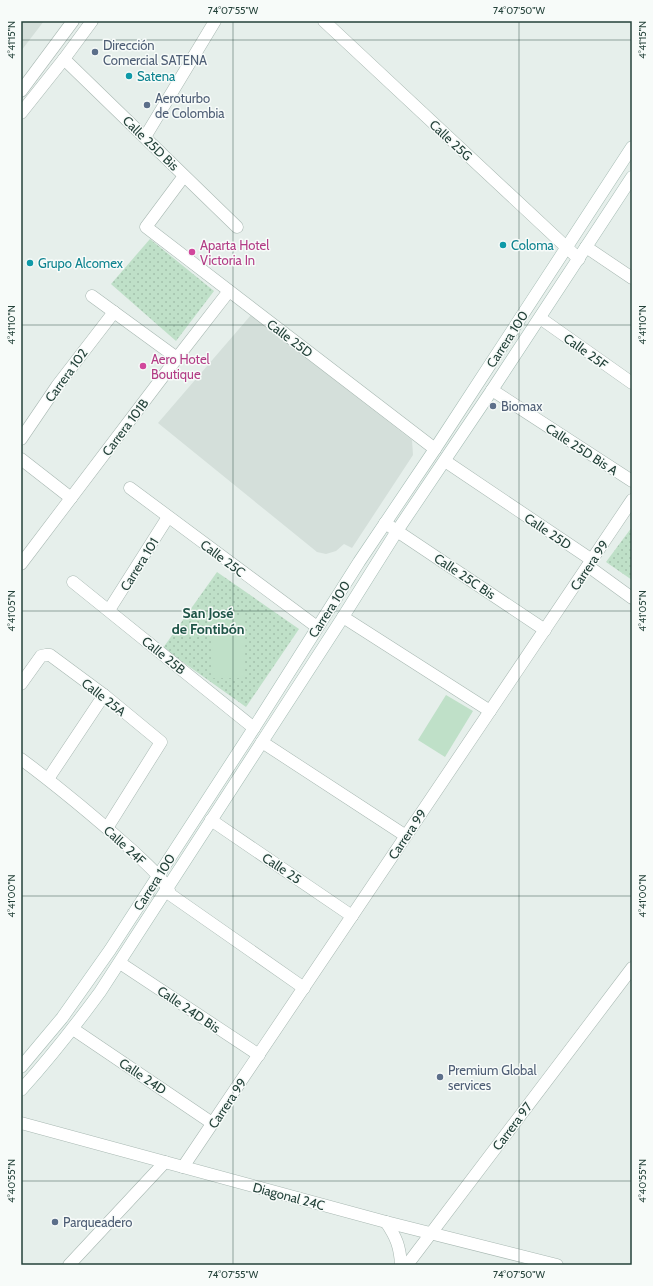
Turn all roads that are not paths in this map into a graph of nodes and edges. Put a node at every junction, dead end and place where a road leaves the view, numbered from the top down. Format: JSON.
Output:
{"nodes":[{"id":1,"x":73,"y":21,"type":"edge"},
{"id":2,"x":92,"y":21,"type":"edge"},
{"id":3,"x":215,"y":21,"type":"edge"},
{"id":4,"x":324,"y":21,"type":"edge"},
{"id":5,"x":64,"y":59,"type":"junction"},
{"id":6,"x":21,"y":91,"type":"edge"},
{"id":7,"x":21,"y":113,"type":"edge"},
{"id":8,"x":145,"y":137,"type":"junction"},
{"id":9,"x":632,"y":147,"type":"edge"},
{"id":10,"x":184,"y":176,"type":"junction"},
{"id":11,"x":632,"y":177,"type":"edge"},
{"id":12,"x":237,"y":227,"type":"dead end"},
{"id":13,"x":586,"y":247,"type":"junction"},
{"id":14,"x":566,"y":248,"type":"junction"},
{"id":15,"x":579,"y":258,"type":"junction"},
{"id":16,"x":632,"y":278,"type":"edge"},
{"id":17,"x":229,"y":291,"type":"junction"},
{"id":18,"x":92,"y":296,"type":"dead end"},
{"id":19,"x":114,"y":312,"type":"junction"},
{"id":20,"x":540,"y":318,"type":"junction"},
{"id":21,"x":177,"y":358,"type":"junction"},
{"id":22,"x":632,"y":383,"type":"edge"},
{"id":23,"x":492,"y":390,"type":"junction"},
{"id":24,"x":21,"y":439,"type":"edge"},
{"id":25,"x":435,"y":449,"type":"junction"},
{"id":26,"x":21,"y":459,"type":"edge"},
{"id":27,"x":445,"y":461,"type":"junction"},
{"id":28,"x":632,"y":481,"type":"edge"},
{"id":29,"x":130,"y":488,"type":"dead end"},
{"id":30,"x":71,"y":498,"type":"junction"},
{"id":31,"x":632,"y":500,"type":"edge"},
{"id":32,"x":168,"y":517,"type":"junction"},
{"id":33,"x":385,"y":523,"type":"junction"},
{"id":34,"x":397,"y":531,"type":"junction"},
{"id":35,"x":590,"y":563,"type":"junction"},
{"id":36,"x":21,"y":564,"type":"edge"},
{"id":37,"x":73,"y":582,"type":"dead end"},
{"id":38,"x":632,"y":598,"type":"edge"},
{"id":39,"x":109,"y":610,"type":"junction"},
{"id":40,"x":343,"y":617,"type":"junction"},
{"id":41,"x":317,"y":628,"type":"junction"},
{"id":42,"x":545,"y":630,"type":"junction"},
{"id":43,"x":21,"y":684,"type":"edge"},
{"id":44,"x":104,"y":696,"type":"junction"},
{"id":45,"x":490,"y":711,"type":"junction"},
{"id":46,"x":254,"y":728,"type":"junction"},
{"id":47,"x":262,"y":742,"type":"junction"},
{"id":48,"x":21,"y":759,"type":"edge"},
{"id":49,"x":48,"y":779,"type":"junction"},
{"id":50,"x":211,"y":820,"type":"junction"},
{"id":51,"x":107,"y":828,"type":"junction"},
{"id":52,"x":406,"y":836,"type":"junction"},
{"id":53,"x":158,"y":876,"type":"junction"},
{"id":54,"x":168,"y":888,"type":"junction"},
{"id":55,"x":352,"y":916,"type":"junction"},
{"id":56,"x":120,"y":963,"type":"junction"},
{"id":57,"x":632,"y":968,"type":"edge"},
{"id":58,"x":304,"y":988,"type":"junction"},
{"id":59,"x":73,"y":1029,"type":"junction"},
{"id":60,"x":259,"y":1055,"type":"junction"},
{"id":61,"x":21,"y":1067,"type":"edge"},
{"id":62,"x":21,"y":1090,"type":"edge"},
{"id":63,"x":212,"y":1123,"type":"junction"},
{"id":64,"x":21,"y":1124,"type":"edge"},
{"id":65,"x":165,"y":1162,"type":"junction"},
{"id":66,"x":183,"y":1167,"type":"junction"},
{"id":67,"x":386,"y":1222,"type":"junction"},
{"id":68,"x":431,"y":1233,"type":"junction"},
{"id":69,"x":69,"y":1265,"type":"edge"},
{"id":70,"x":401,"y":1265,"type":"edge"},
{"id":71,"x":407,"y":1265,"type":"edge"},
{"id":72,"x":557,"y":1265,"type":"edge"}],
"edges":[{"from":1,"to":6,"type":"street"},
{"from":2,"to":5,"type":"street"},
{"from":3,"to":8,"type":"street"},
{"from":4,"to":14,"type":"street","name":"Calle 25G"},
{"from":5,"to":7,"type":"street"},
{"from":5,"to":8,"type":"street","name":"Calle 25D Bis"},
{"from":8,"to":10,"type":"street","name":"Calle 25D Bis"},
{"from":9,"to":14,"type":"street","name":"Carrera 100"},
{"from":10,"to":12,"type":"street","name":"Calle 25D Bis"},
{"from":10,"to":17,"type":"street","name":"Calle 25D"},
{"from":11,"to":13,"type":"street","name":"Carrera 100"},
{"from":13,"to":15,"type":"street","name":"Carrera 100"},
{"from":13,"to":16,"type":"street"},
{"from":14,"to":15,"type":"street","name":"Calle 25G"},
{"from":14,"to":25,"type":"street","name":"Carrera 100"},
{"from":15,"to":20,"type":"street","name":"Carrera 100"},
{"from":17,"to":21,"type":"street","name":"Carrera 101B"},
{"from":17,"to":25,"type":"street","name":"Calle 25D"},
{"from":18,"to":19,"type":"street"},
{"from":19,"to":21,"type":"street"},
{"from":19,"to":24,"type":"street","name":"Carrera 102"},
{"from":20,"to":22,"type":"street","name":"Calle 25F"},
{"from":20,"to":23,"type":"street","name":"Carrera 100"},
{"from":21,"to":30,"type":"street","name":"Carrera 101B"},
{"from":23,"to":27,"type":"street","name":"Carrera 100"},
{"from":23,"to":28,"type":"street","name":"Calle 25D Bis A"},
{"from":25,"to":33,"type":"street","name":"Carrera 100"},
{"from":26,"to":30,"type":"street"},
{"from":27,"to":34,"type":"street","name":"Carrera 100"},
{"from":27,"to":35,"type":"street","name":"Calle 25D"},
{"from":29,"to":32,"type":"street","name":"Calle 25C"},
{"from":30,"to":36,"type":"street","name":"Carrera 101B"},
{"from":31,"to":35,"type":"street","name":"Carrera 99"},
{"from":32,"to":39,"type":"street","name":"Carrera 101"},
{"from":32,"to":41,"type":"street","name":"Calle 25C"},
{"from":33,"to":34,"type":"street","name":"Calle 25C Bis"},
{"from":33,"to":41,"type":"street","name":"Carrera 100"},
{"from":34,"to":40,"type":"street","name":"Carrera 100"},
{"from":34,"to":42,"type":"street","name":"Calle 25C Bis"},
{"from":35,"to":38,"type":"street","name":"Calle 25D"},
{"from":35,"to":42,"type":"street","name":"Carrera 99"},
{"from":37,"to":39,"type":"street","name":"Calle 25B"},
{"from":39,"to":46,"type":"street","name":"Calle 25B"},
{"from":40,"to":45,"type":"street"},
{"from":40,"to":47,"type":"street","name":"Carrera 100"},
{"from":41,"to":46,"type":"street","name":"Carrera 100"},
{"from":42,"to":45,"type":"street","name":"Carrera 99"},
{"from":43,"to":44,"type":"street","name":"Calle 25A"},
{"from":44,"to":49,"type":"street"},
{"from":44,"to":51,"type":"street","name":"Calle 25A"},
{"from":45,"to":52,"type":"street","name":"Carrera 99"},
{"from":46,"to":53,"type":"street","name":"Carrera 100"},
{"from":47,"to":50,"type":"street","name":"Carrera 100"},
{"from":47,"to":52,"type":"street"},
{"from":48,"to":49,"type":"street","name":"Calle 24F"},
{"from":49,"to":51,"type":"street","name":"Calle 24F"},
{"from":50,"to":54,"type":"street","name":"Carrera 100"},
{"from":50,"to":55,"type":"street","name":"Calle 25"},
{"from":51,"to":53,"type":"street","name":"Calle 24F"},
{"from":52,"to":55,"type":"street","name":"Carrera 99"},
{"from":53,"to":54,"type":"street","name":"Calle 24F"},
{"from":53,"to":61,"type":"street","name":"Carrera 100"},
{"from":54,"to":56,"type":"street","name":"Carrera 100"},
{"from":54,"to":58,"type":"street","name":"Calle 24F"},
{"from":55,"to":58,"type":"street","name":"Carrera 99"},
{"from":56,"to":59,"type":"street","name":"Carrera 100"},
{"from":56,"to":60,"type":"street","name":"Calle 24D Bis"},
{"from":57,"to":68,"type":"street","name":"Carrera 97"},
{"from":58,"to":60,"type":"street","name":"Carrera 99"},
{"from":59,"to":62,"type":"street","name":"Carrera 100"},
{"from":59,"to":63,"type":"street","name":"Calle 24D"},
{"from":60,"to":63,"type":"street","name":"Carrera 99"},
{"from":63,"to":66,"type":"street","name":"Carrera 99"},
{"from":64,"to":65,"type":"street","name":"Diagonal 24C"},
{"from":65,"to":66,"type":"street","name":"Diagonal 24C"},
{"from":65,"to":69,"type":"street"},
{"from":66,"to":67,"type":"street","name":"Diagonal 24C"},
{"from":67,"to":68,"type":"street","name":"Diagonal 24C"},
{"from":67,"to":70,"type":"street"},
{"from":68,"to":71,"type":"street","name":"Carrera 97"},
{"from":68,"to":72,"type":"street","name":"Diagonal 24C"}]}
